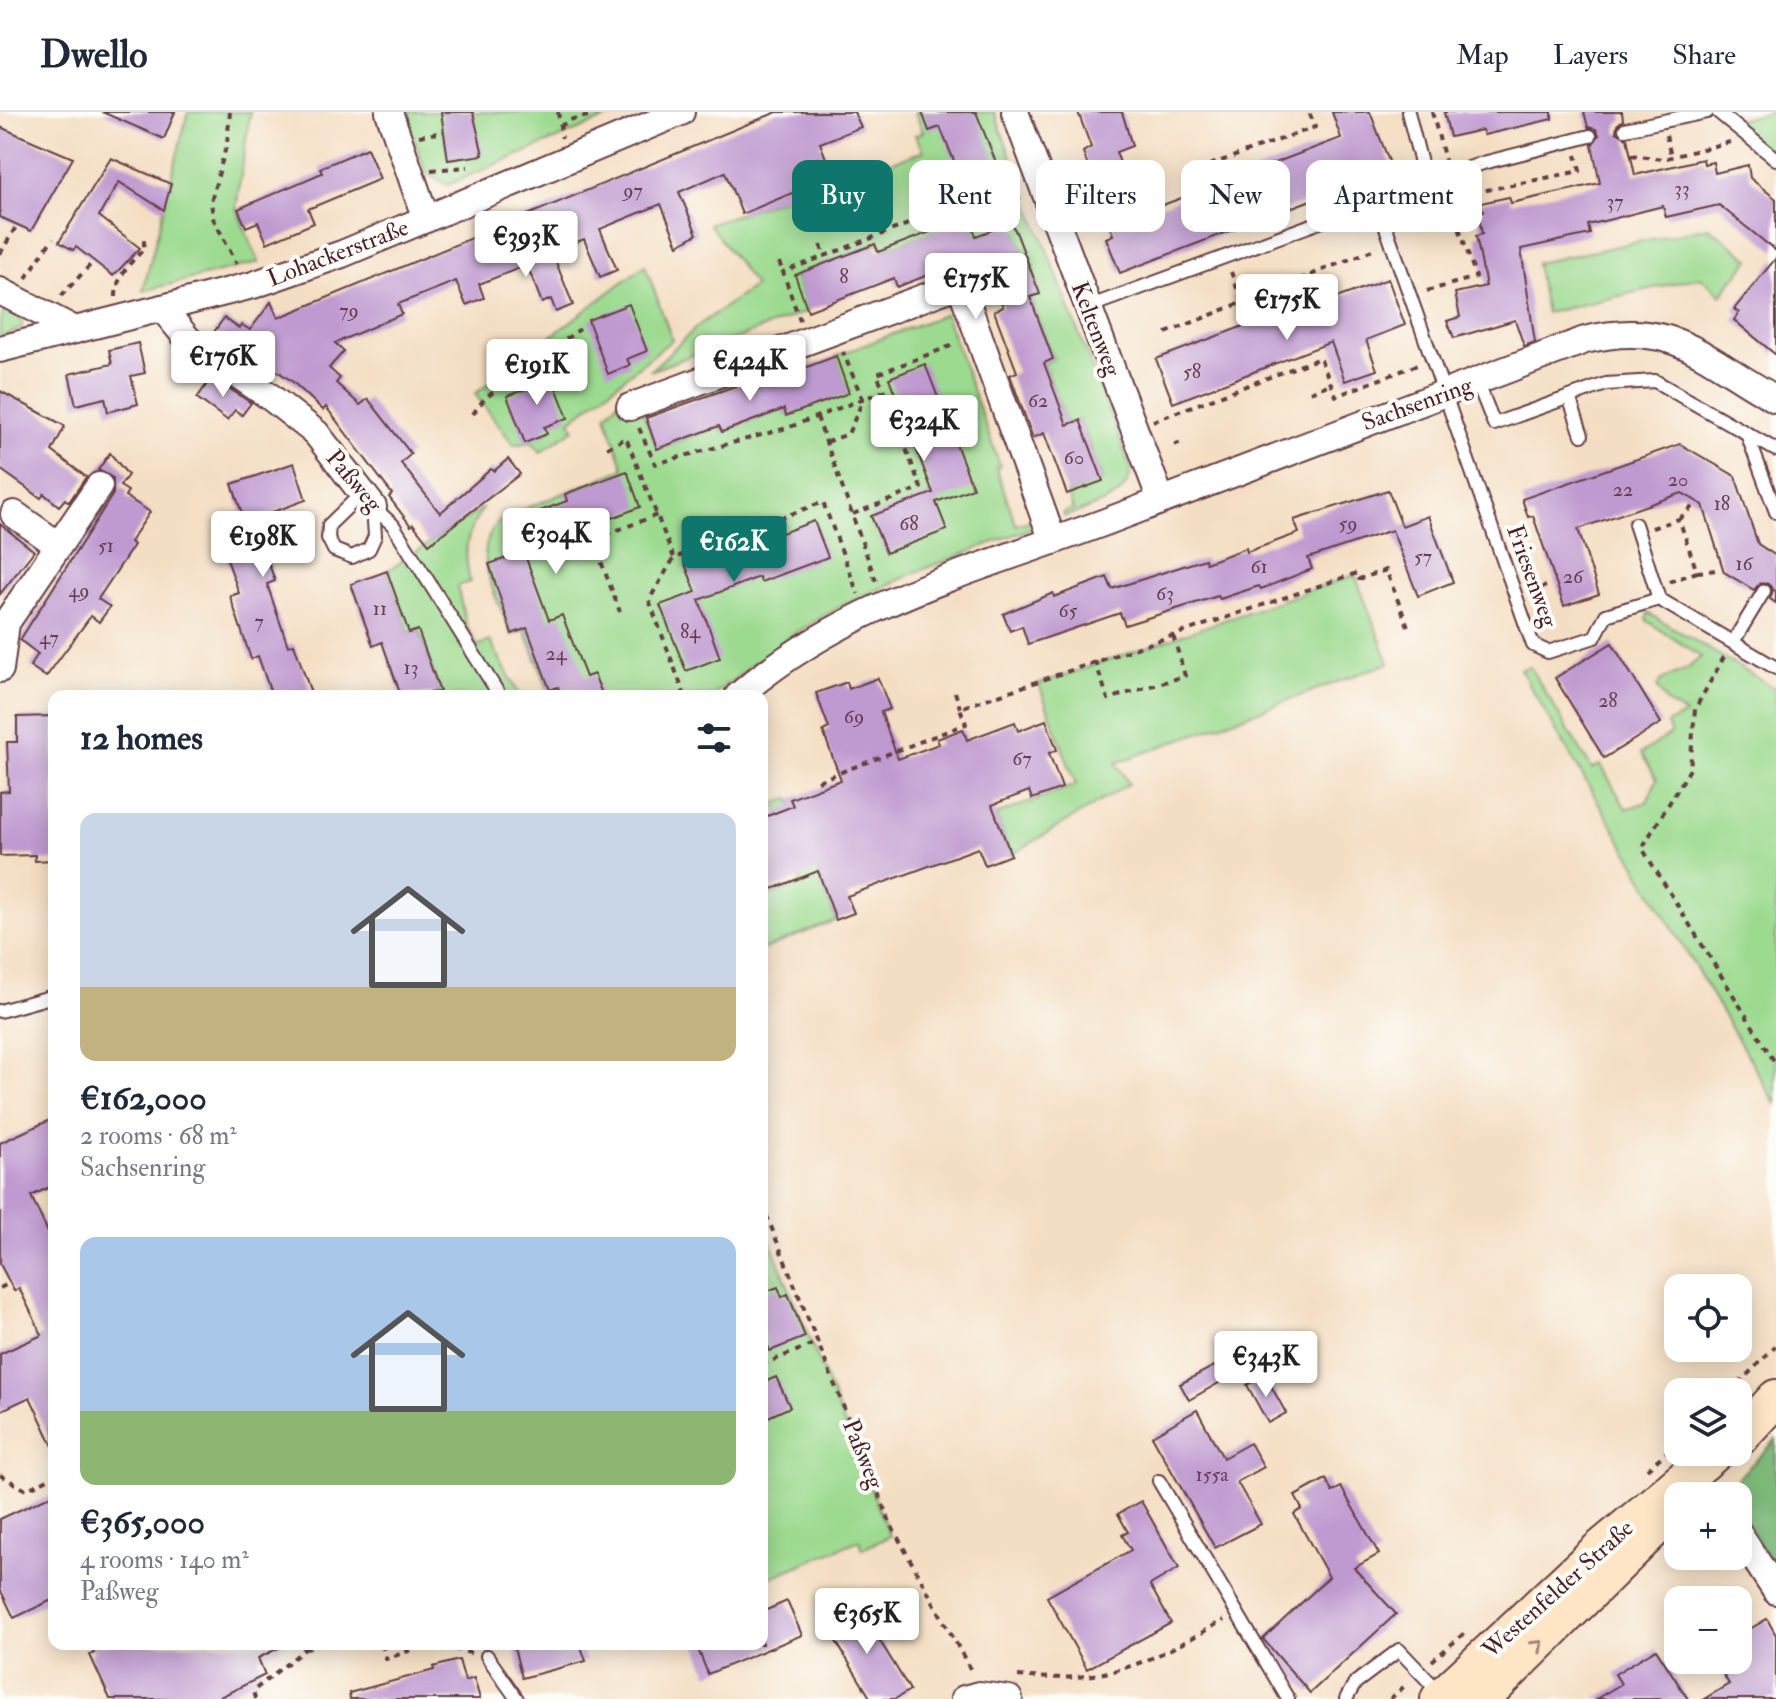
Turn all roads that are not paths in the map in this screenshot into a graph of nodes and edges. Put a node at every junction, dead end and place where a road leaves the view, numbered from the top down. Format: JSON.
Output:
{"nodes":[{"id":1,"x":389,"y":112,"type":"edge"},
{"id":2,"x":681,"y":112,"type":"edge"},
{"id":3,"x":1015,"y":112,"type":"edge"},
{"id":4,"x":1408,"y":112,"type":"edge"},
{"id":5,"x":1707,"y":112,"type":"edge"},
{"id":6,"x":1718,"y":112,"type":"edge"},
{"id":7,"x":1625,"y":129,"type":"dead end"},
{"id":8,"x":1590,"y":136,"type":"dead end"},
{"id":9,"x":1776,"y":159,"type":"edge"},
{"id":10,"x":1420,"y":160,"type":"edge"},
{"id":11,"x":1482,"y":165,"type":"edge"},
{"id":12,"x":1036,"y":168,"type":"edge"},
{"id":13,"x":426,"y":219,"type":"junction"},
{"id":14,"x":1306,"y":228,"type":"edge"},
{"id":15,"x":1060,"y":232,"type":"edge"},
{"id":16,"x":1388,"y":232,"type":"edge"},
{"id":17,"x":6,"y":295,"type":"edge"},
{"id":18,"x":1088,"y":307,"type":"junction"},
{"id":19,"x":162,"y":308,"type":"junction"},
{"id":20,"x":75,"y":330,"type":"junction"},
{"id":21,"x":0,"y":349,"type":"edge"},
{"id":22,"x":1477,"y":381,"type":"junction"},
{"id":23,"x":1444,"y":393,"type":"junction"},
{"id":24,"x":1774,"y":393,"type":"edge"},
{"id":25,"x":1569,"y":397,"type":"junction"},
{"id":26,"x":630,"y":407,"type":"road end"},
{"id":27,"x":1747,"y":434,"type":"junction"},
{"id":28,"x":1582,"y":435,"type":"dead end"},
{"id":29,"x":1776,"y":450,"type":"edge"},
{"id":30,"x":99,"y":486,"type":"dead end"},
{"id":31,"x":1161,"y":500,"type":"junction"},
{"id":32,"x":367,"y":501,"type":"junction"},
{"id":33,"x":1776,"y":512,"type":"edge"},
{"id":34,"x":14,"y":514,"type":"dead end"},
{"id":35,"x":1636,"y":529,"type":"road end"},
{"id":36,"x":1053,"y":541,"type":"junction"},
{"id":37,"x":58,"y":545,"type":"junction"},
{"id":38,"x":1764,"y":591,"type":"dead end"},
{"id":39,"x":1657,"y":592,"type":"junction"},
{"id":40,"x":1733,"y":642,"type":"junction"},
{"id":41,"x":1776,"y":668,"type":"edge"},
{"id":42,"x":0,"y":669,"type":"edge"},
{"id":43,"x":496,"y":690,"type":"edge"},
{"id":44,"x":746,"y":690,"type":"edge"},
{"id":45,"x":48,"y":998,"type":"edge"},
{"id":46,"x":0,"y":1011,"type":"edge"},
{"id":47,"x":1699,"y":1466,"type":"edge"},
{"id":48,"x":1713,"y":1466,"type":"edge"},
{"id":49,"x":1159,"y":1481,"type":"dead end"},
{"id":50,"x":1698,"y":1482,"type":"edge"},
{"id":51,"x":1664,"y":1518,"type":"edge"},
{"id":52,"x":1752,"y":1554,"type":"edge"},
{"id":53,"x":1776,"y":1591,"type":"edge"},
{"id":54,"x":487,"y":1656,"type":"road end"},
{"id":55,"x":1009,"y":1687,"type":"edge"},
{"id":56,"x":1484,"y":1690,"type":"edge"},
{"id":57,"x":972,"y":1697,"type":"edge"},
{"id":58,"x":1441,"y":1698,"type":"edge"},
{"id":59,"x":517,"y":1699,"type":"edge"},
{"id":60,"x":1288,"y":1699,"type":"edge"},
{"id":61,"x":1346,"y":1699,"type":"edge"}],
"edges":[{"from":1,"to":13,"type":"street"},
{"from":2,"to":13,"type":"street","name":"Lohackerstraße"},
{"from":3,"to":12,"type":"street","name":"Keltenweg"},
{"from":4,"to":10,"type":"lane"},
{"from":5,"to":7,"type":"lane"},
{"from":6,"to":9,"type":"lane"},
{"from":8,"to":11,"type":"lane"},
{"from":13,"to":19,"type":"street","name":"Lohackerstraße"},
{"from":14,"to":18,"type":"lane"},
{"from":15,"to":18,"type":"street","name":"Keltenweg"},
{"from":16,"to":23,"type":"lane","name":"Friesenweg"},
{"from":17,"to":20,"type":"street"},
{"from":18,"to":31,"type":"street","name":"Keltenweg"},
{"from":19,"to":20,"type":"street","name":"Lohackerstraße"},
{"from":19,"to":32,"type":"street","name":"Paßweg"},
{"from":20,"to":21,"type":"street","name":"Lohackerstraße"},
{"from":22,"to":23,"type":"street","name":"Sachsenring"},
{"from":22,"to":24,"type":"street","name":"Sachsenring"},
{"from":22,"to":25,"type":"lane"},
{"from":23,"to":31,"type":"street","name":"Sachsenring"},
{"from":23,"to":39,"type":"lane","name":"Friesenweg"},
{"from":25,"to":27,"type":"lane"},
{"from":25,"to":28,"type":"lane"},
{"from":26,"to":36,"type":"street"},
{"from":27,"to":29,"type":"lane"},
{"from":27,"to":33,"type":"lane"},
{"from":30,"to":37,"type":"street"},
{"from":31,"to":36,"type":"street","name":"Sachsenring"},
{"from":32,"to":32,"type":"lane"},
{"from":32,"to":43,"type":"lane","name":"Paßweg"},
{"from":34,"to":37,"type":"street"},
{"from":35,"to":39,"type":"lane"},
{"from":36,"to":44,"type":"street","name":"Sachsenring"},
{"from":37,"to":42,"type":"street"},
{"from":38,"to":40,"type":"lane"},
{"from":39,"to":40,"type":"lane"},
{"from":40,"to":41,"type":"lane"},
{"from":45,"to":46,"type":"lane"},
{"from":47,"to":56,"type":"street","name":"Westenfelder Straße"},
{"from":48,"to":50,"type":"street"},
{"from":49,"to":60,"type":"lane"},
{"from":56,"to":51,"type":"street","name":"Westenfelder Straße","one_way":true},
{"from":52,"to":53,"type":"street"},
{"from":54,"to":59,"type":"lane"},
{"from":55,"to":57,"type":"street"},
{"from":56,"to":58,"type":"street","name":"Westenfelder Straße"},
{"from":58,"to":61,"type":"lane"}]}
